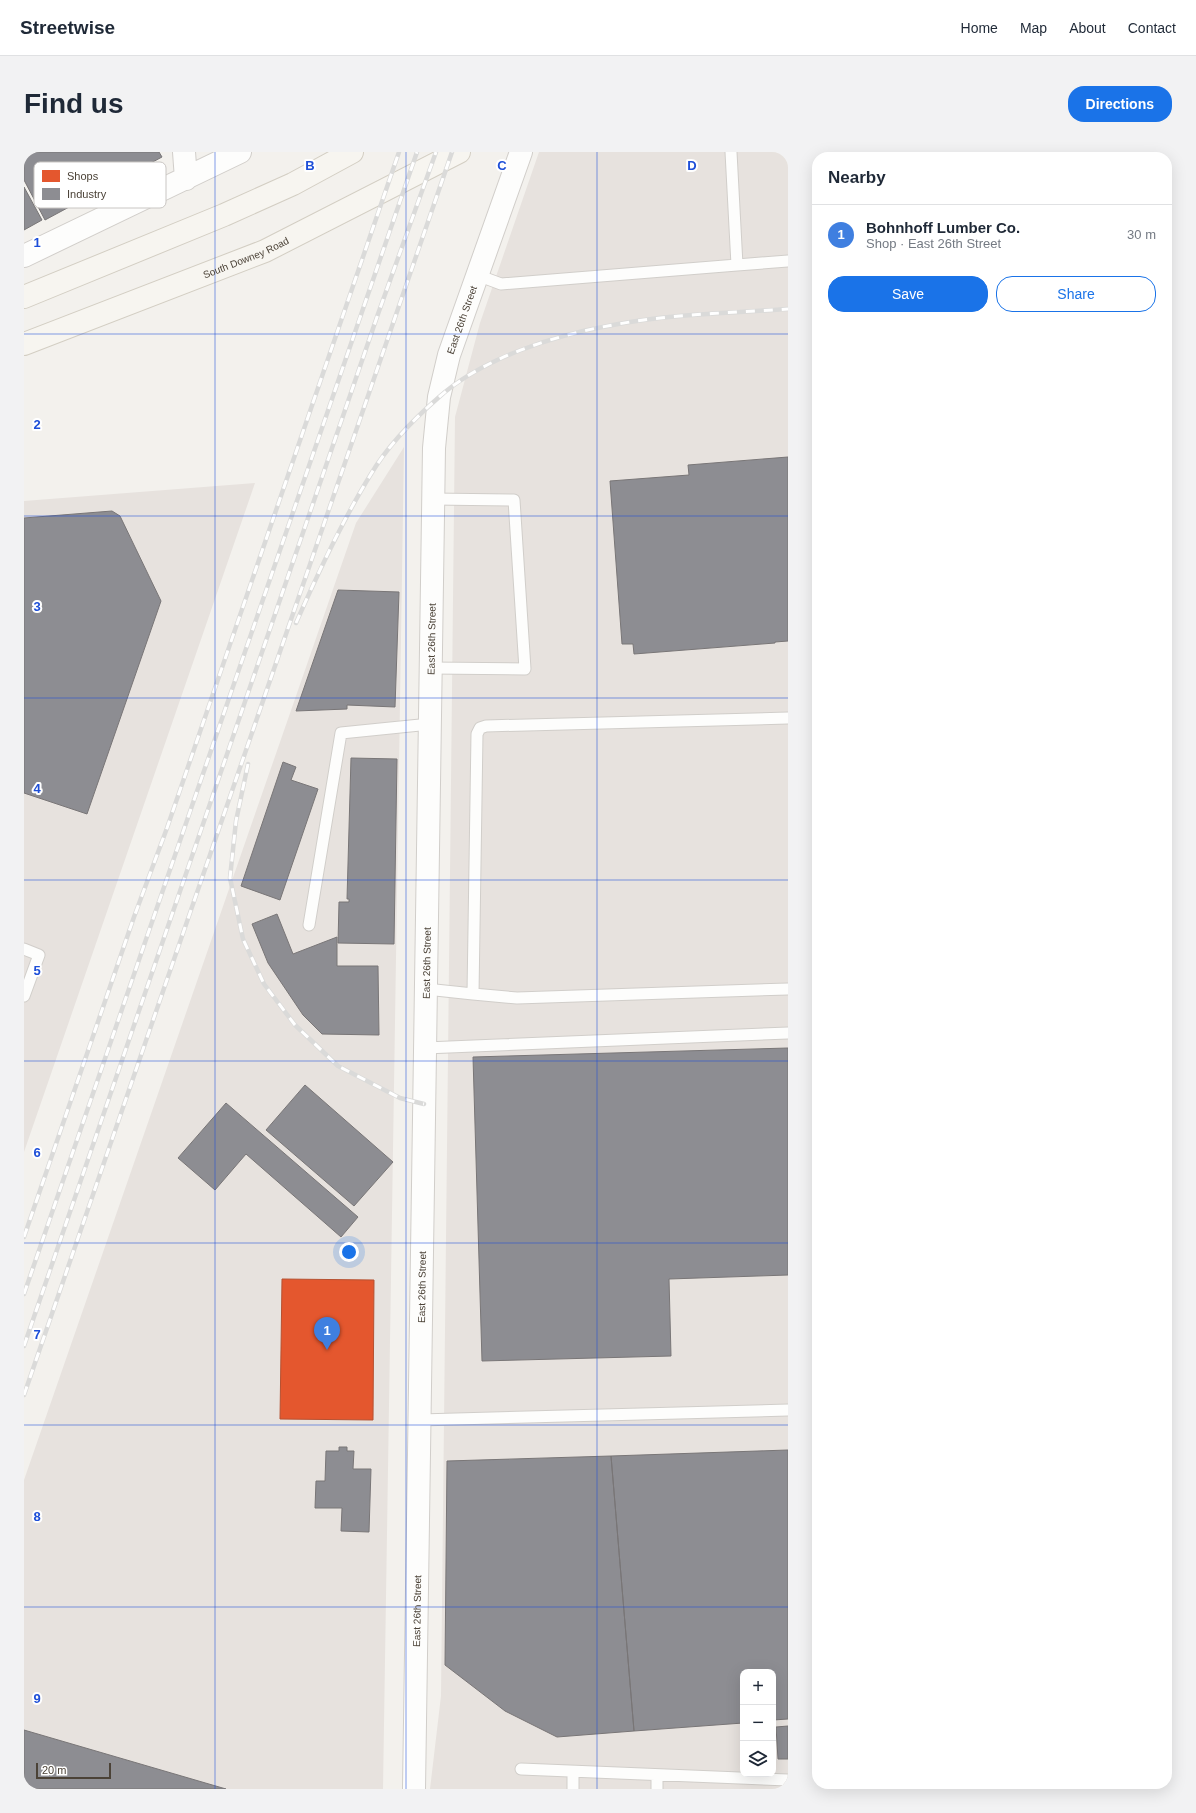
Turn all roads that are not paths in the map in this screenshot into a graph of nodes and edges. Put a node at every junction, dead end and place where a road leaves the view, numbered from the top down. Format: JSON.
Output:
{"nodes":[{"id":1,"x":184,"y":152,"type":"edge"},
{"id":2,"x":240,"y":152,"type":"edge"},
{"id":3,"x":352,"y":152,"type":"edge"},
{"id":4,"x":459,"y":152,"type":"edge"},
{"id":5,"x":521,"y":152,"type":"edge"},
{"id":6,"x":731,"y":152,"type":"edge"},
{"id":7,"x":186,"y":179,"type":"junction"},
{"id":8,"x":166,"y":189,"type":"edge"},
{"id":9,"x":125,"y":208,"type":"edge"},
{"id":10,"x":24,"y":256,"type":"edge"},
{"id":11,"x":788,"y":261,"type":"edge"},
{"id":12,"x":737,"y":265,"type":"junction"},
{"id":13,"x":477,"y":275,"type":"junction"},
{"id":14,"x":24,"y":297,"type":"edge"},
{"id":15,"x":24,"y":344,"type":"edge"},
{"id":16,"x":433,"y":499,"type":"junction"},
{"id":17,"x":431,"y":668,"type":"junction"},
{"id":18,"x":788,"y":718,"type":"edge"},
{"id":19,"x":430,"y":724,"type":"junction"},
{"id":20,"x":309,"y":925,"type":"dead end"},
{"id":21,"x":24,"y":949,"type":"edge"},
{"id":22,"x":426,"y":989,"type":"junction"},
{"id":23,"x":788,"y":989,"type":"edge"},
{"id":24,"x":473,"y":994,"type":"junction"},
{"id":25,"x":24,"y":996,"type":"edge"},
{"id":26,"x":788,"y":1033,"type":"edge"},
{"id":27,"x":425,"y":1048,"type":"junction"},
{"id":28,"x":788,"y":1410,"type":"edge"},
{"id":29,"x":420,"y":1420,"type":"junction"},
{"id":30,"x":521,"y":1769,"type":"dead end"},
{"id":31,"x":573,"y":1772,"type":"junction"},
{"id":32,"x":657,"y":1775,"type":"junction"},
{"id":33,"x":783,"y":1783,"type":"edge"},
{"id":34,"x":414,"y":1789,"type":"edge"},
{"id":35,"x":573,"y":1789,"type":"edge"},
{"id":36,"x":657,"y":1789,"type":"edge"}],
"edges":[{"from":1,"to":7,"type":"street"},
{"from":2,"to":7,"type":"street"},
{"from":3,"to":14,"type":"main road"},
{"from":4,"to":15,"type":"main road","name":"South Downey Road"},
{"from":5,"to":13,"type":"street","name":"East 26th Street"},
{"from":6,"to":12,"type":"lane"},
{"from":7,"to":8,"type":"street"},
{"from":9,"to":10,"type":"street"},
{"from":11,"to":12,"type":"lane"},
{"from":12,"to":13,"type":"lane"},
{"from":13,"to":16,"type":"street","name":"East 26th Street"},
{"from":16,"to":17,"type":"street","name":"East 26th Street"},
{"from":16,"to":17,"type":"lane"},
{"from":17,"to":19,"type":"street","name":"East 26th Street"},
{"from":18,"to":24,"type":"lane"},
{"from":19,"to":20,"type":"lane"},
{"from":19,"to":22,"type":"street","name":"East 26th Street"},
{"from":21,"to":25,"type":"lane"},
{"from":22,"to":24,"type":"lane"},
{"from":22,"to":27,"type":"street","name":"East 26th Street"},
{"from":23,"to":24,"type":"lane"},
{"from":26,"to":27,"type":"lane"},
{"from":27,"to":29,"type":"street","name":"East 26th Street"},
{"from":28,"to":29,"type":"lane"},
{"from":29,"to":34,"type":"street","name":"East 26th Street"},
{"from":30,"to":31,"type":"lane"},
{"from":31,"to":32,"type":"lane"},
{"from":31,"to":35,"type":"lane"},
{"from":32,"to":33,"type":"lane"},
{"from":32,"to":36,"type":"lane"}]}
